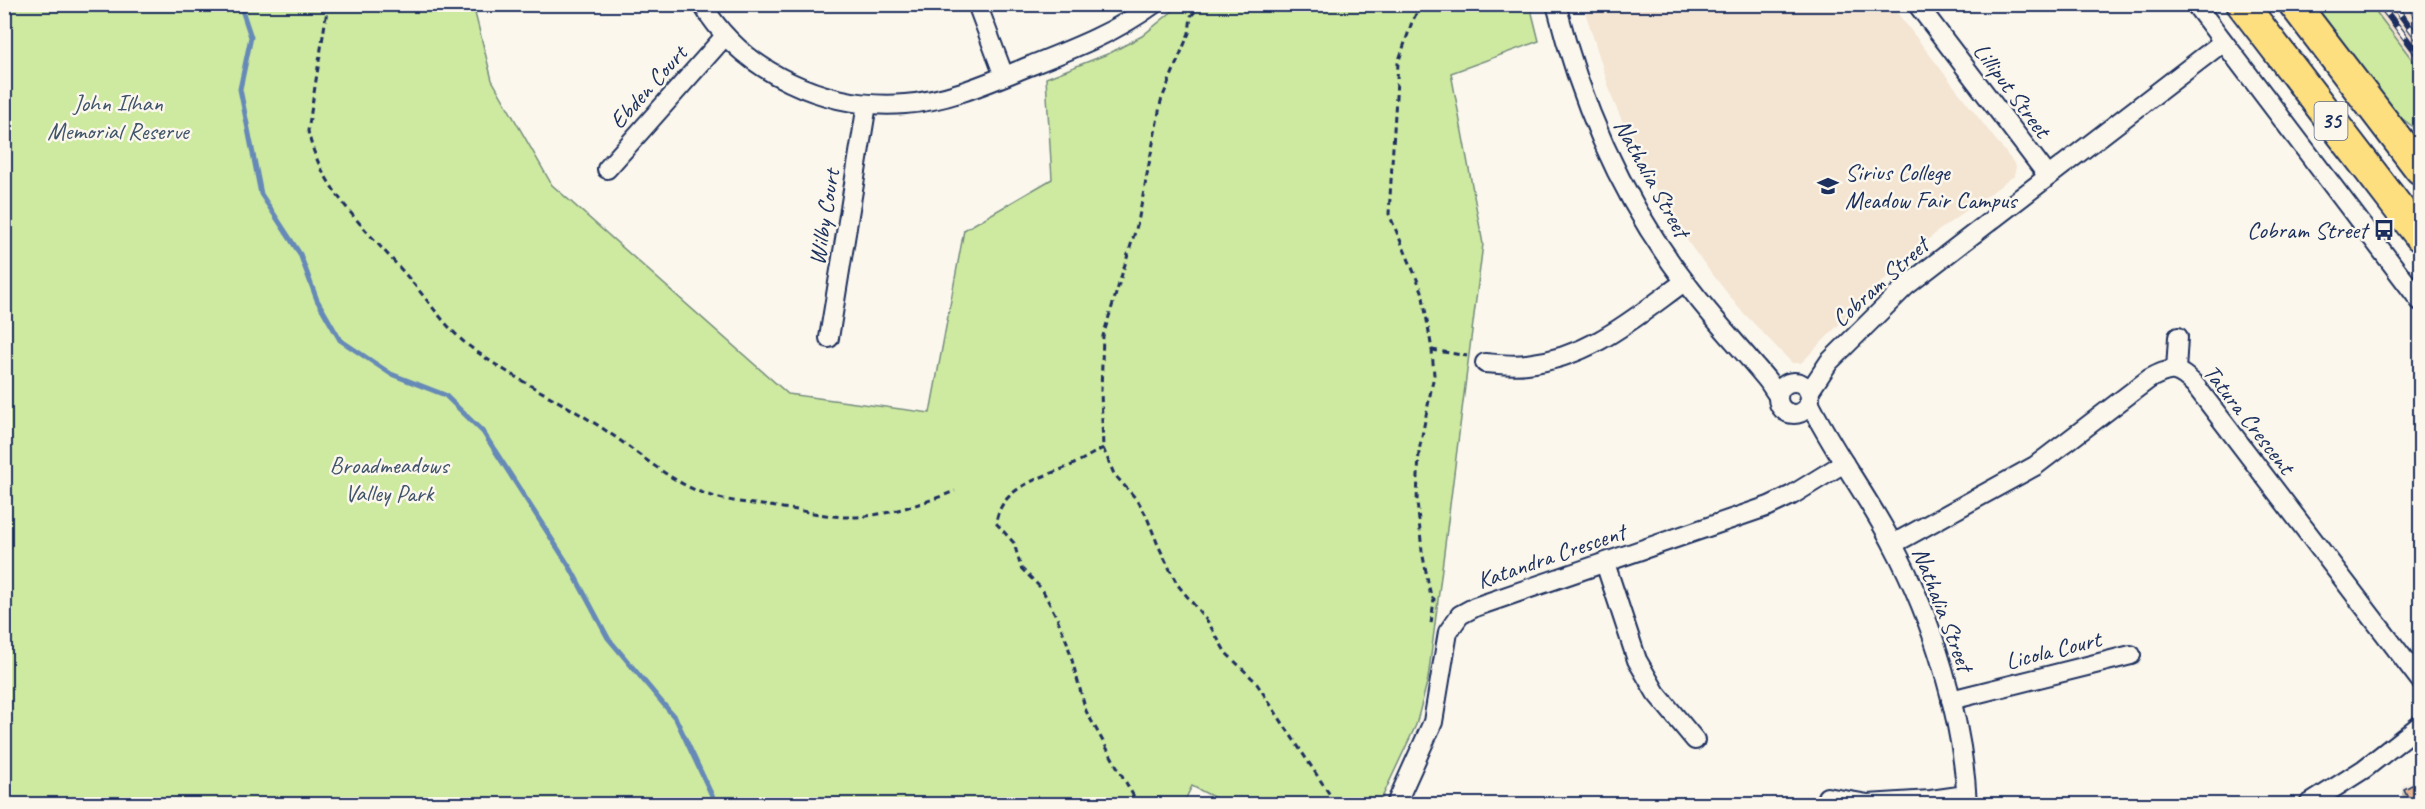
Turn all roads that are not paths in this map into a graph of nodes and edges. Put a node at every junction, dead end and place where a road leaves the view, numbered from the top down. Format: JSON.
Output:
{"nodes":[{"id":1,"x":702,"y":4,"type":"edge"},
{"id":2,"x":977,"y":4,"type":"edge"},
{"id":3,"x":1154,"y":4,"type":"edge"},
{"id":4,"x":1556,"y":4,"type":"edge"},
{"id":5,"x":1917,"y":4,"type":"edge"},
{"id":6,"x":2195,"y":4,"type":"edge"},
{"id":7,"x":2242,"y":4,"type":"edge"},
{"id":8,"x":2294,"y":4,"type":"edge"},
{"id":9,"x":725,"y":36,"type":"junction"},
{"id":10,"x":2223,"y":42,"type":"junction"},
{"id":11,"x":1004,"y":76,"type":"junction"},
{"id":12,"x":867,"y":104,"type":"junction"},
{"id":13,"x":607,"y":169,"type":"dead end"},
{"id":14,"x":2421,"y":169,"type":"edge"},
{"id":15,"x":2048,"y":176,"type":"junction"},
{"id":16,"x":2421,"y":236,"type":"edge"},
{"id":17,"x":1684,"y":282,"type":"junction"},
{"id":18,"x":2421,"y":301,"type":"edge"},
{"id":19,"x":829,"y":338,"type":"dead end"},
{"id":20,"x":2178,"y":338,"type":"dead end"},
{"id":21,"x":1744,"y":353,"type":"junction"},
{"id":22,"x":1485,"y":363,"type":"dead end"},
{"id":23,"x":2176,"y":370,"type":"junction"},
{"id":24,"x":1802,"y":390,"type":"junction"},
{"id":25,"x":1778,"y":396,"type":"junction"},
{"id":26,"x":1794,"y":414,"type":"junction"},
{"id":27,"x":1833,"y":447,"type":"junction"},
{"id":28,"x":1844,"y":463,"type":"junction"},
{"id":29,"x":1893,"y":544,"type":"junction"},
{"id":30,"x":1605,"y":562,"type":"junction"},
{"id":31,"x":2131,"y":655,"type":"dead end"},
{"id":32,"x":2421,"y":680,"type":"edge"},
{"id":33,"x":1951,"y":700,"type":"junction"},
{"id":34,"x":2421,"y":725,"type":"edge"},
{"id":35,"x":1695,"y":740,"type":"dead end"},
{"id":36,"x":1827,"y":797,"type":"dead end"},
{"id":37,"x":1967,"y":800,"type":"edge"},
{"id":38,"x":1396,"y":804,"type":"edge"},
{"id":39,"x":2309,"y":804,"type":"edge"}],
"edges":[{"from":1,"to":9,"type":"street"},
{"from":2,"to":11,"type":"street"},
{"from":3,"to":11,"type":"street"},
{"from":4,"to":17,"type":"street","name":"Nathalia Street"},
{"from":5,"to":15,"type":"street","name":"Lilliput Street"},
{"from":6,"to":10,"type":"street"},
{"from":7,"to":16,"type":"main road","number":"35"},
{"from":8,"to":14,"type":"main road","number":"35"},
{"from":9,"to":12,"type":"street"},
{"from":9,"to":13,"type":"street","name":"Ebden Court"},
{"from":10,"to":15,"type":"street","name":"Cobram Street"},
{"from":10,"to":18,"type":"street"},
{"from":11,"to":12,"type":"street"},
{"from":12,"to":19,"type":"street","name":"Wilby Court"},
{"from":15,"to":24,"type":"street","name":"Cobram Street"},
{"from":17,"to":21,"type":"street","name":"Nathalia Street"},
{"from":17,"to":22,"type":"street"},
{"from":20,"to":23,"type":"street"},
{"from":21,"to":24,"type":"street","name":"Nathalia Street"},
{"from":21,"to":25,"type":"street","name":"Nathalia Street"},
{"from":23,"to":29,"type":"street","name":"Tatura Crescent"},
{"from":23,"to":32,"type":"street","name":"Tatura Crescent"},
{"from":24,"to":25,"type":"street"},
{"from":24,"to":26,"type":"street"},
{"from":24,"to":27,"type":"street","name":"Nathalia Street"},
{"from":25,"to":26,"type":"street"},
{"from":26,"to":27,"type":"street","name":"Nathalia Street"},
{"from":27,"to":28,"type":"street","name":"Nathalia Street"},
{"from":28,"to":29,"type":"street","name":"Nathalia Street"},
{"from":28,"to":30,"type":"street","name":"Katandra Crescent"},
{"from":29,"to":33,"type":"street","name":"Nathalia Street"},
{"from":30,"to":35,"type":"street"},
{"from":30,"to":38,"type":"street","name":"Katandra Crescent"},
{"from":31,"to":33,"type":"street","name":"Licola Court"},
{"from":33,"to":37,"type":"street","name":"Nathalia Street"},
{"from":34,"to":39,"type":"street"},
{"from":36,"to":37,"type":"street"}]}
